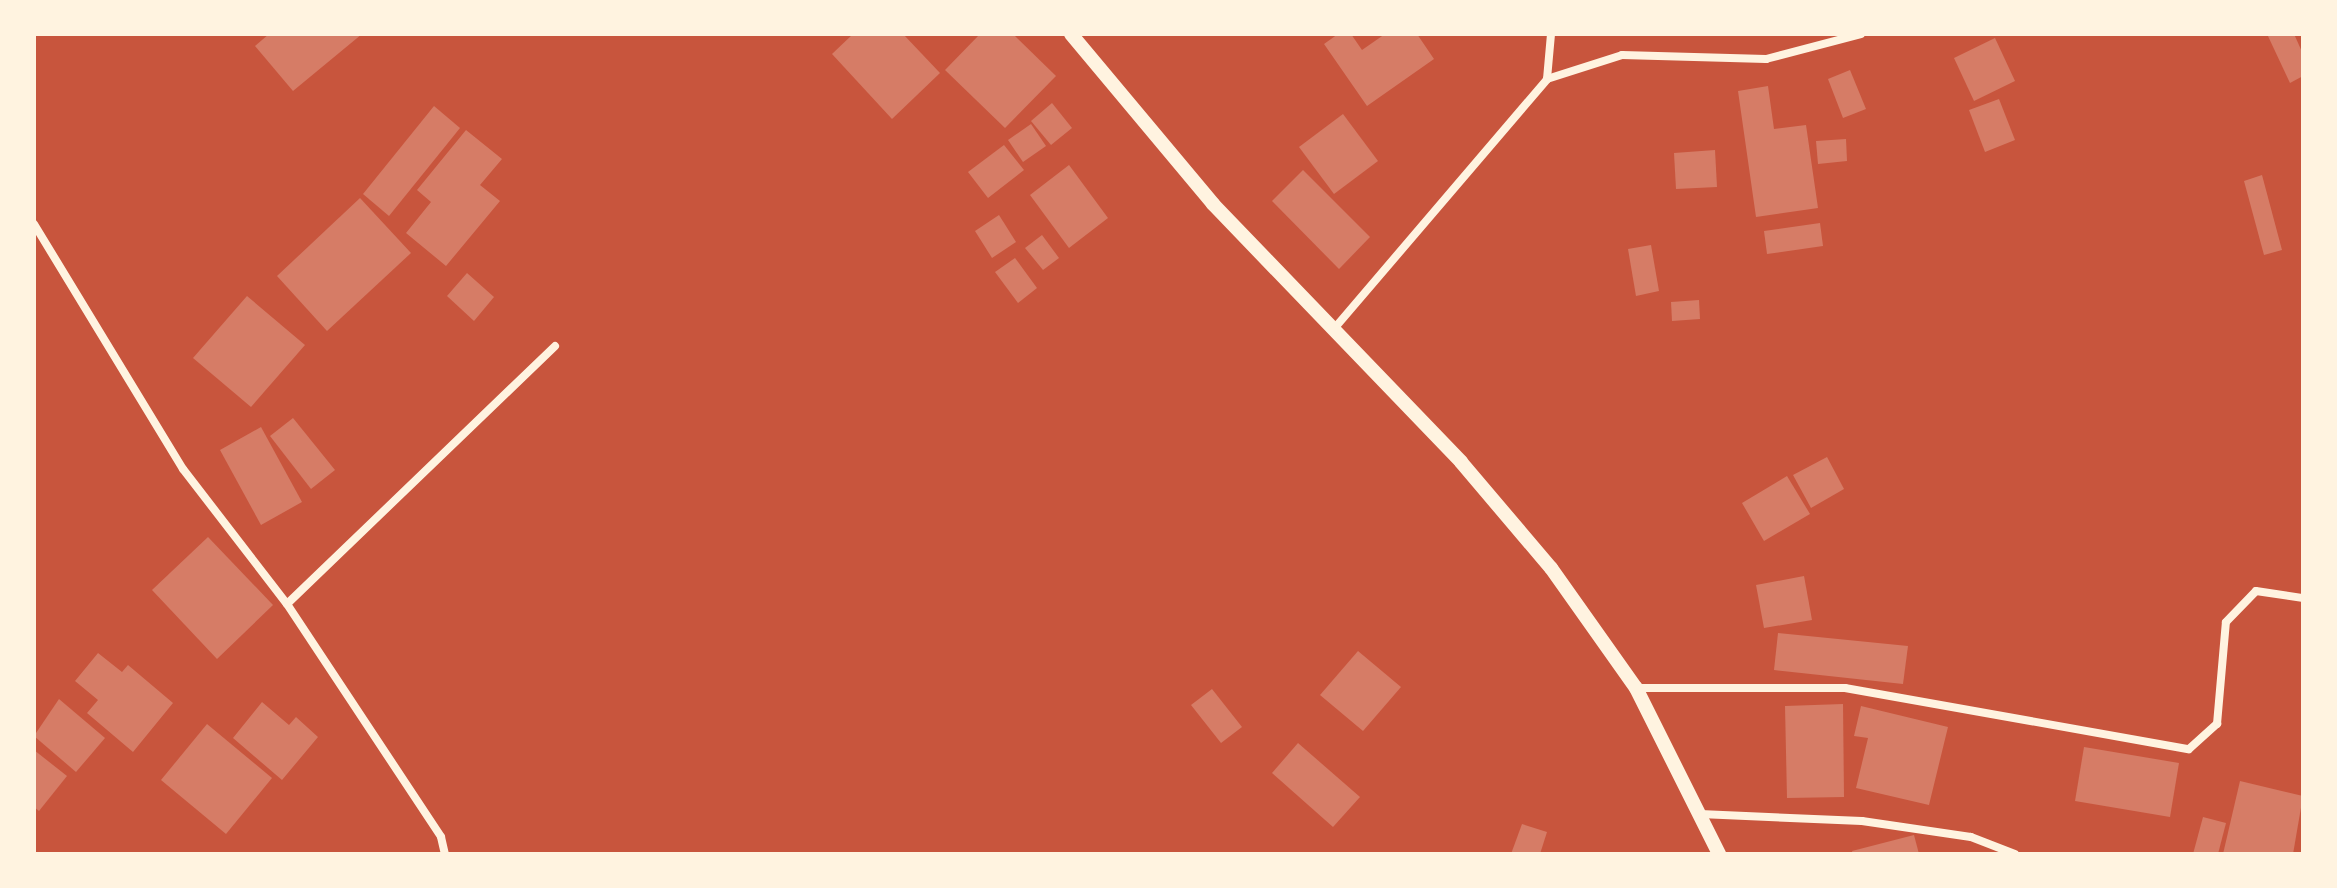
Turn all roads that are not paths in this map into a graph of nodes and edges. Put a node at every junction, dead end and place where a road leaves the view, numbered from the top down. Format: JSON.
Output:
{"nodes":[{"id":1,"x":1071,"y":34,"type":"edge"},
{"id":2,"x":1551,"y":34,"type":"edge"},
{"id":3,"x":1861,"y":34,"type":"edge"},
{"id":4,"x":1832,"y":39,"type":"edge"},
{"id":5,"x":1547,"y":79,"type":"junction"},
{"id":6,"x":34,"y":224,"type":"edge"},
{"id":7,"x":1333,"y":330,"type":"junction"},
{"id":8,"x":555,"y":346,"type":"dead end"},
{"id":9,"x":2303,"y":598,"type":"edge"},
{"id":10,"x":287,"y":604,"type":"junction"},
{"id":11,"x":1636,"y":688,"type":"junction"},
{"id":12,"x":1700,"y":814,"type":"junction"},
{"id":13,"x":445,"y":854,"type":"edge"},
{"id":14,"x":1719,"y":854,"type":"edge"},
{"id":15,"x":2015,"y":854,"type":"edge"}],
"edges":[{"from":1,"to":7,"type":"street"},
{"from":2,"to":5,"type":"street"},
{"from":3,"to":4,"type":"street"},
{"from":4,"to":5,"type":"street"},
{"from":5,"to":7,"type":"street"},
{"from":6,"to":10,"type":"street"},
{"from":7,"to":11,"type":"street"},
{"from":8,"to":10,"type":"street"},
{"from":9,"to":11,"type":"street"},
{"from":10,"to":13,"type":"street"},
{"from":11,"to":12,"type":"street"},
{"from":12,"to":14,"type":"street"},
{"from":12,"to":15,"type":"street"}]}
